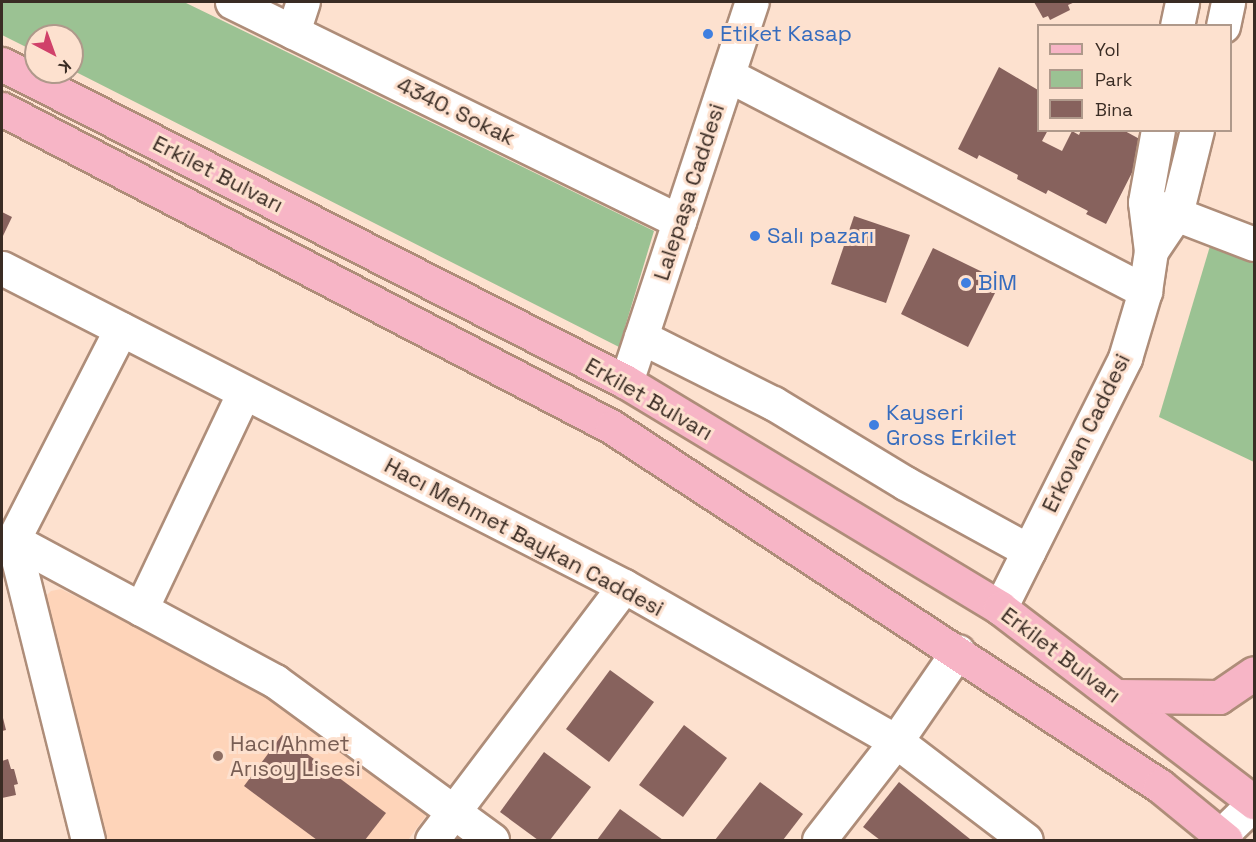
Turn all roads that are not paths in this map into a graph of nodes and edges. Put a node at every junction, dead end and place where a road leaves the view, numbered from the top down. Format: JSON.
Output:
{"nodes":[{"id":1,"x":232,"y":2,"type":"edge"},
{"id":2,"x":752,"y":2,"type":"edge"},
{"id":3,"x":1182,"y":2,"type":"edge"},
{"id":4,"x":1228,"y":2,"type":"edge"},
{"id":5,"x":298,"y":17,"type":"edge"},
{"id":6,"x":1177,"y":24,"type":"edge"},
{"id":7,"x":1223,"y":24,"type":"edge"},
{"id":8,"x":2,"y":64,"type":"edge"},
{"id":9,"x":728,"y":75,"type":"junction"},
{"id":10,"x":2,"y":110,"type":"edge"},
{"id":11,"x":1158,"y":132,"type":"edge"},
{"id":12,"x":1196,"y":132,"type":"edge"},
{"id":13,"x":1145,"y":202,"type":"junction"},
{"id":14,"x":1176,"y":214,"type":"junction"},
{"id":15,"x":679,"y":221,"type":"junction"},
{"id":16,"x":1254,"y":244,"type":"edge"},
{"id":17,"x":1151,"y":251,"type":"junction"},
{"id":18,"x":2,"y":268,"type":"edge"},
{"id":19,"x":1145,"y":291,"type":"junction"},
{"id":20,"x":122,"y":329,"type":"junction"},
{"id":21,"x":640,"y":337,"type":"junction"},
{"id":22,"x":626,"y":382,"type":"junction"},
{"id":23,"x":244,"y":392,"type":"junction"},
{"id":24,"x":7,"y":542,"type":"edge"},
{"id":25,"x":1029,"y":551,"type":"junction"},
{"id":26,"x":624,"y":586,"type":"junction"},
{"id":27,"x":141,"y":609,"type":"junction"},
{"id":28,"x":1000,"y":609,"type":"junction"},
{"id":29,"x":958,"y":651,"type":"junction"},
{"id":30,"x":1254,"y":673,"type":"edge"},
{"id":31,"x":1117,"y":696,"type":"junction"},
{"id":32,"x":896,"y":741,"type":"junction"},
{"id":33,"x":1254,"y":802,"type":"edge"},
{"id":34,"x":455,"y":812,"type":"junction"},
{"id":35,"x":1223,"y":838,"type":"edge"},
{"id":36,"x":88,"y":840,"type":"edge"},
{"id":37,"x":432,"y":840,"type":"edge"},
{"id":38,"x":492,"y":840,"type":"edge"},
{"id":39,"x":819,"y":840,"type":"edge"},
{"id":40,"x":1026,"y":840,"type":"edge"}],
"edges":[{"from":1,"to":5,"type":"street","name":"4340. Sokak"},
{"from":2,"to":9,"type":"street","name":"Lalepaşa Caddesi"},
{"from":3,"to":6,"type":"street"},
{"from":4,"to":7,"type":"street"},
{"from":5,"to":15,"type":"street","name":"4340. Sokak"},
{"from":8,"to":22,"type":"main road","name":"Erkilet Bulvarı"},
{"from":9,"to":15,"type":"street","name":"Lalepaşa Caddesi"},
{"from":9,"to":19,"type":"street"},
{"from":10,"to":29,"type":"main road","name":"Erkilet Bulvarı"},
{"from":11,"to":13,"type":"street","name":"Erkovan Caddesi"},
{"from":12,"to":14,"type":"street","name":"Erkovan Caddesi"},
{"from":13,"to":14,"type":"street"},
{"from":13,"to":17,"type":"street","name":"Erkovan Caddesi"},
{"from":14,"to":16,"type":"street"},
{"from":14,"to":17,"type":"street","name":"Erkovan Caddesi"},
{"from":15,"to":21,"type":"street","name":"Lalepaşa Caddesi"},
{"from":17,"to":19,"type":"street","name":"Erkovan Caddesi"},
{"from":18,"to":20,"type":"street","name":"Hacı Mehmet Baykan Caddesi"},
{"from":19,"to":25,"type":"street","name":"Erkovan Caddesi"},
{"from":20,"to":23,"type":"street","name":"Hacı Mehmet Baykan Caddesi"},
{"from":20,"to":24,"type":"street"},
{"from":21,"to":22,"type":"street","name":"Lalepaşa Caddesi"},
{"from":21,"to":25,"type":"street"},
{"from":22,"to":28,"type":"main road","name":"Erkilet Bulvarı"},
{"from":23,"to":26,"type":"street","name":"Hacı Mehmet Baykan Caddesi"},
{"from":23,"to":27,"type":"street"},
{"from":24,"to":27,"type":"street"},
{"from":24,"to":36,"type":"street"},
{"from":25,"to":28,"type":"street","name":"Erkovan Caddesi"},
{"from":26,"to":32,"type":"street","name":"Hacı Mehmet Baykan Caddesi"},
{"from":26,"to":34,"type":"street"},
{"from":27,"to":34,"type":"street"},
{"from":28,"to":31,"type":"main road","name":"Erkilet Bulvarı"},
{"from":29,"to":32,"type":"street"},
{"from":29,"to":35,"type":"main road","name":"Erkilet Bulvarı"},
{"from":30,"to":31,"type":"main road"},
{"from":31,"to":33,"type":"main road","name":"Erkilet Bulvarı"},
{"from":32,"to":39,"type":"street"},
{"from":32,"to":40,"type":"street","name":"Hacı Mehmet Baykan Caddesi"},
{"from":33,"to":35,"type":"street"},
{"from":34,"to":37,"type":"street"},
{"from":34,"to":38,"type":"street"}]}
